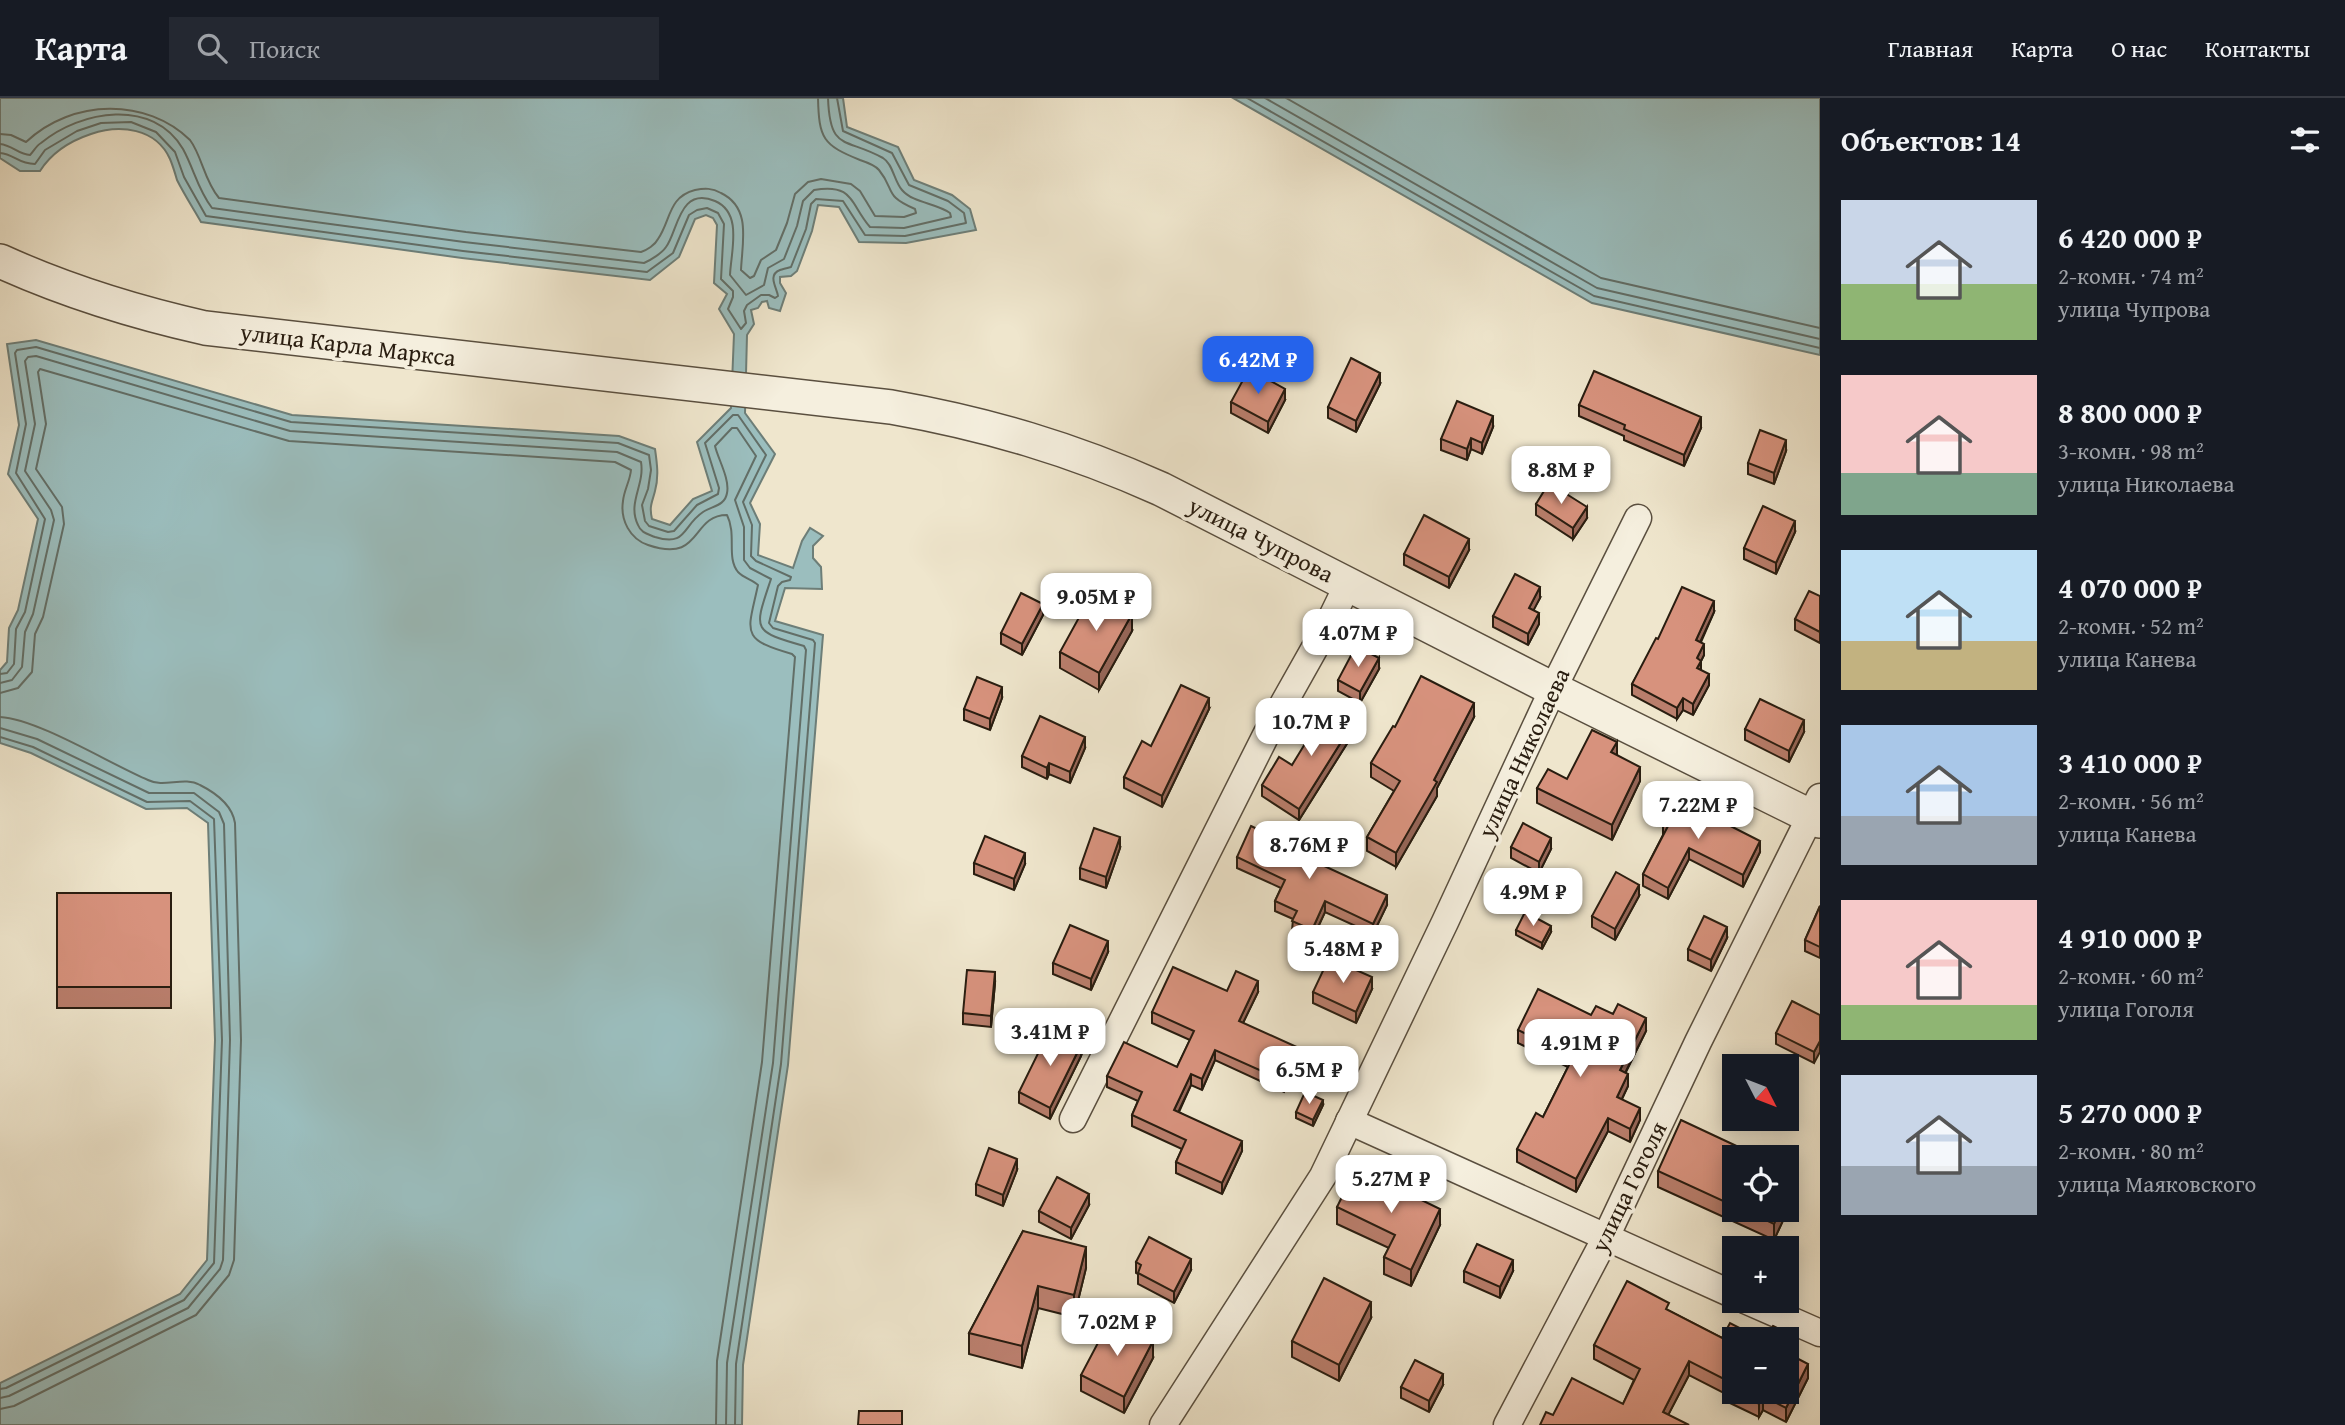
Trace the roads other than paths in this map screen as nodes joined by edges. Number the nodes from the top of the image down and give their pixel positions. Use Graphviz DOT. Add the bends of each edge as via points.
graph roads {
  1 [pos="0,261"];
  2 [pos="786,396"];
  3 [pos="1637,518"];
  4 [pos="1348,584"];
  5 [pos="1553,689"];
  6 [pos="1817,811"];
  7 [pos="1073,1119"];
  8 [pos="1349,1121"];
  9 [pos="1605,1239"];
  10 [pos="1722,1290"];
  11 [pos="1775,1313"];
  12 [pos="1820,1333"];
  13 [pos="1163,1425"];
  14 [pos="1507,1425"];
  1 -- 2 [label="street, улица Карла Маркса" via="89,298 205,328"];
  2 -- 4 [label="street, улица Чупрова" via="947,417 1060,448 1161,489"];
  3 -- 5 [label="street, улица Николаева"];
  4 -- 5 [label="street, улица Чупрова"];
  4 -- 7 [label="street" via="1261,745"];
  5 -- 6 [label="street, улица Чупрова"];
  5 -- 8 [label="street, улица Николаева"];
  6 -- 9 [label="street, улица Гоголя"];
  8 -- 9 [label="street"];
  8 -- 13 [label="street, улица Николаева" via="1323,1177"];
  9 -- 10 [label="street"];
  9 -- 14 [label="street, улица Гоголя"];
  11 -- 12 [label="street"];
}
